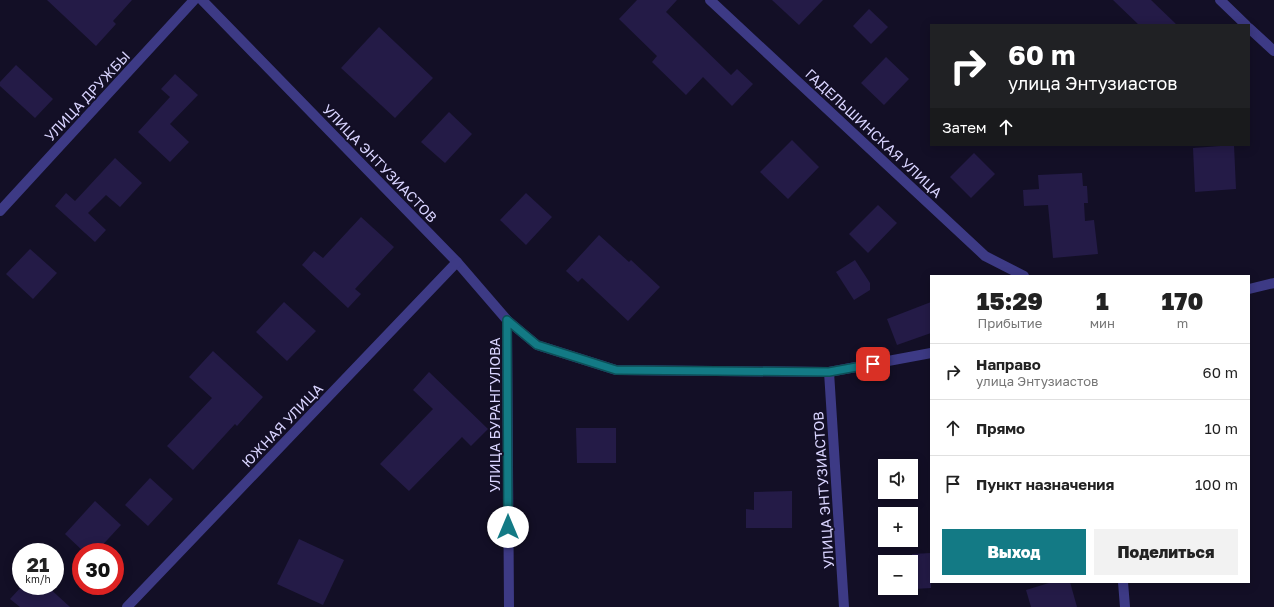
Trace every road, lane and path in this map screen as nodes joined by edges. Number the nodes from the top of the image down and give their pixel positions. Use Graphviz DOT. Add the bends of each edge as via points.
graph roads {
  1 [pos="194,0"];
  2 [pos="202,0"];
  3 [pos="710,0"];
  4 [pos="1220,0"];
  5 [pos="1245,24"];
  6 [pos="1250,29"];
  7 [pos="1274,52"];
  8 [pos="0,211"];
  9 [pos="457,262"];
  10 [pos="1022,275"];
  11 [pos="1274,283"];
  12 [pos="1250,289"];
  13 [pos="507,320"];
  14 [pos="930,353"];
  15 [pos="829,372"];
  16 [pos="1123,583"];
  17 [pos="127,607"];
  18 [pos="509,607"];
  19 [pos="844,607"];
  20 [pos="1125,607"];
  1 -- 8 [label="street, УЛИЦА ДРУЖБЫ"];
  2 -- 9 [label="street, УЛИЦА ЭНТУЗИАСТОВ"];
  3 -- 10 [label="street, ГАДЕЛЬШИНСКАЯ УЛИЦА" via="985,256"];
  4 -- 5 [label="street"];
  6 -- 7 [label="street"];
  9 -- 13 [label="street, УЛИЦА ЭНТУЗИАСТОВ"];
  9 -- 17 [label="street, ЮЖНАЯ УЛИЦА"];
  11 -- 12 [label="street"];
  13 -- 15 [label="street, УЛИЦА ЭНТУЗИАСТОВ" via="537,345 616,370"];
  13 -- 18 [label="street, УЛИЦА БУРАНГУЛОВА"];
  14 -- 15 [label="street"];
  15 -- 19 [label="street, УЛИЦА ЭНТУЗИАСТОВ"];
  16 -- 20 [label="street"];
}
